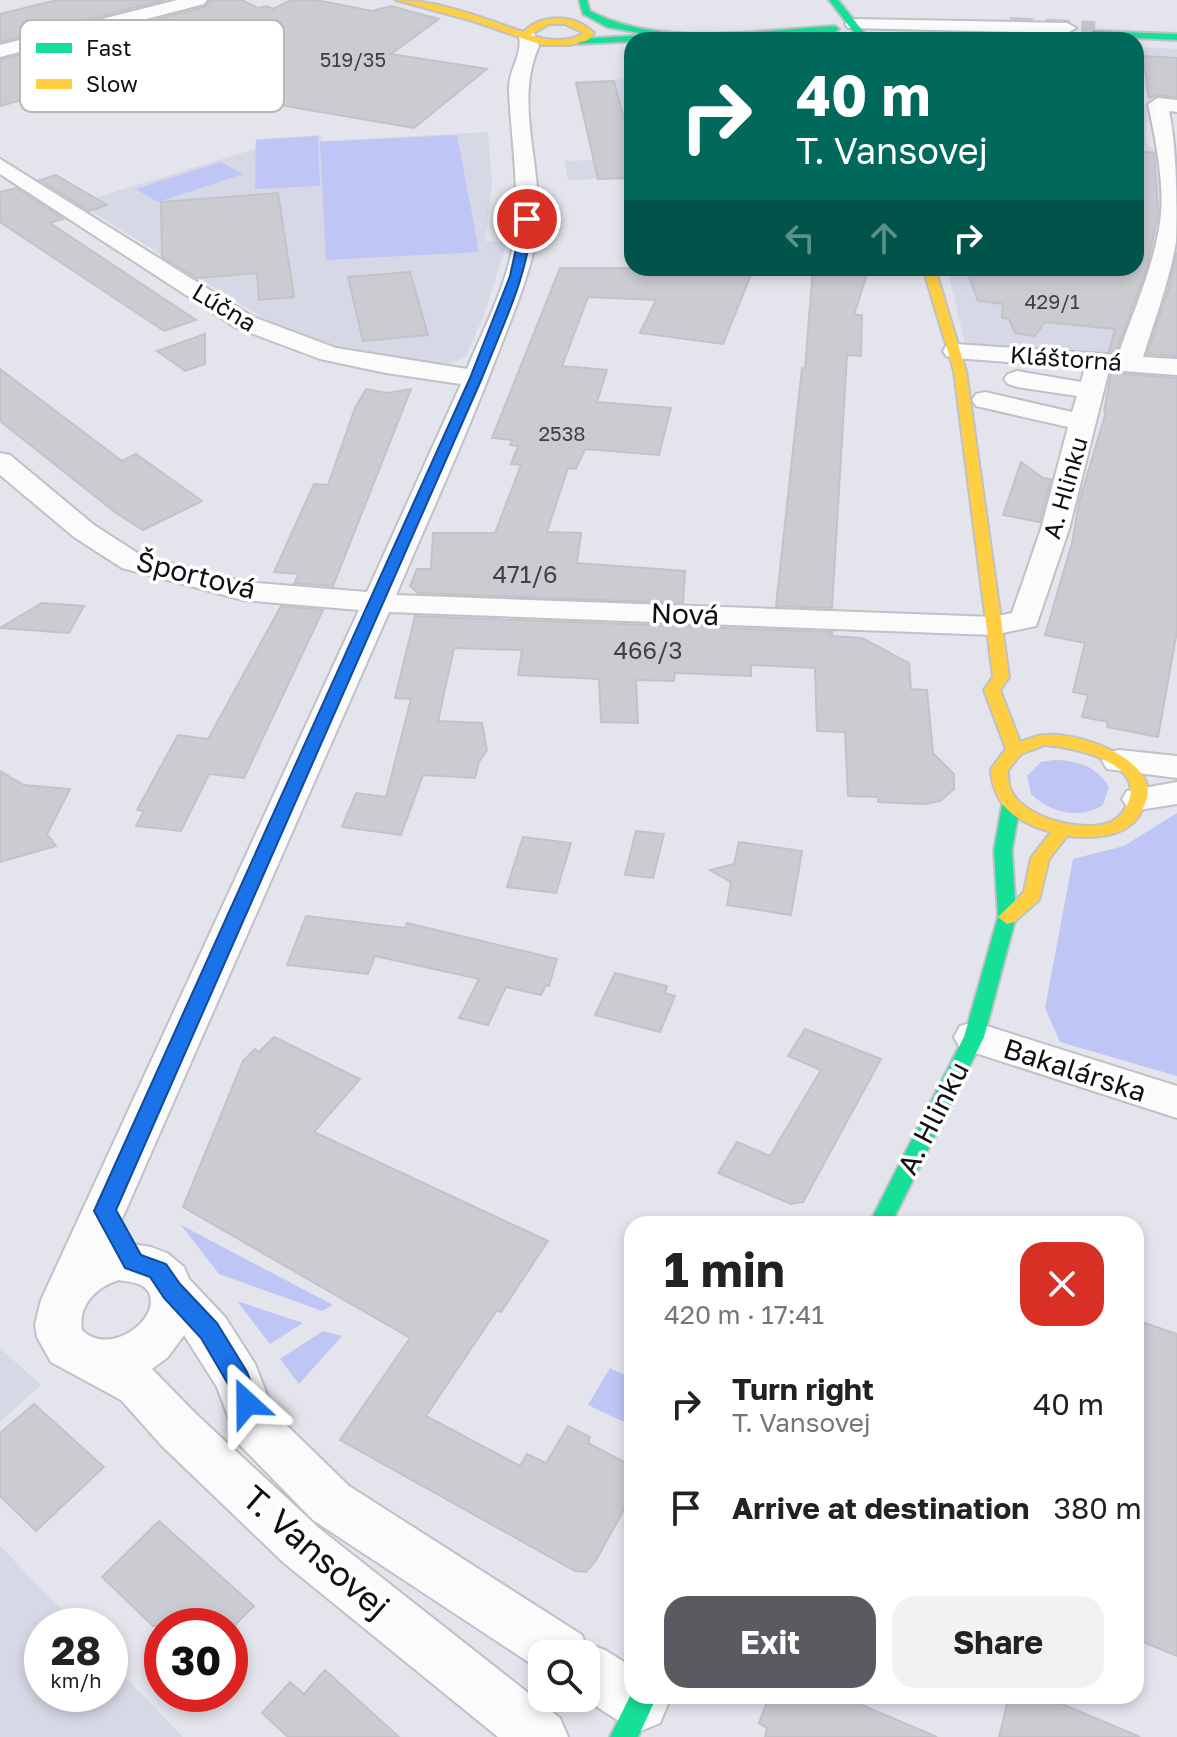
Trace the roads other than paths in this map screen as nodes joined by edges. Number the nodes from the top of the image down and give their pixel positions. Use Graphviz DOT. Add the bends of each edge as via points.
graph roads {
  1 [pos="198,0"];
  2 [pos="400,0"];
  3 [pos="833,0"];
  4 [pos="120,20"];
  5 [pos="577,21"];
  6 [pos="844,26"];
  7 [pos="1067,28"];
  8 [pos="535,29"];
  9 [pos="636,32"];
  10 [pos="641,32"];
  11 [pos="732,32"];
  12 [pos="853,32"];
  13 [pos="1144,35"];
  14 [pos="1177,37"];
  15 [pos="20,46"];
  16 [pos="0,51"];
  17 [pos="521,71"];
  18 [pos="1157,104"];
  19 [pos="0,165"];
  20 [pos="1174,213"];
  21 [pos="932,276"];
  22 [pos="955,351"];
  23 [pos="1099,361"];
  24 [pos="1128,363"];
  25 [pos="1177,367"];
  26 [pos="476,378"];
  27 [pos="1017,379"];
  28 [pos="1092,391"];
  29 [pos="985,400"];
  30 [pos="1085,423"];
  31 [pos="0,461"];
  32 [pos="378,602"];
  33 [pos="993,626"];
  34 [pos="1001,677"];
  35 [pos="1016,688"];
  36 [pos="1037,720"];
  37 [pos="1058,740"];
  38 [pos="1015,750"];
  39 [pos="1119,761"];
  40 [pos="1177,767"];
  41 [pos="1177,793"];
  42 [pos="1139,799"];
  43 [pos="1011,805"];
  44 [pos="1062,830"];
  45 [pos="1007,917"];
  46 [pos="974,1037"];
  47 [pos="1177,1102"];
  48 [pos="105,1211"];
  49 [pos="884,1216"];
  50 [pos="153,1276"];
  51 [pos="68,1291"];
  52 [pos="97,1361"];
  53 [pos="541,1640"];
  54 [pos="600,1681"];
  55 [pos="624,1702"];
  56 [pos="541,1737"];
  1 -- 4 [label="street"];
  2 -- 8 [label="street"];
  3 -- 6 [label="street"];
  5 -- 8 [label="street"];
  5 -- 8 [label="street" via="542,42"];
  5 -- 9 [label="street"];
  5 -- 10 [label="street" via="586,12 601,22"];
  5 -- 17 [label="street"];
  6 -- 7 [label="street"];
  6 -- 11 [label="street"];
  6 -- 12 [label="street"];
  8 -- 17 [label="street, T. Vansovej"];
  13 -- 14 [label="street"];
  15 -- 16 [label="street"];
  17 -- 26 [label="street, T. Vansovej" via="525,240"];
  18 -- 20 [label="street"];
  19 -- 26 [label="street, Lúčna" via="244,322 288,343 348,360"];
  20 -- 24 [label="street"];
  21 -- 22 [label="street"];
  22 -- 23 [label="street, Kláštorná"];
  22 -- 33 [label="street"];
  23 -- 24 [label="street, Kláštorná"];
  23 -- 28 [label="street"];
  24 -- 25 [label="street, Kláštorná"];
  26 -- 32 [label="street, T. Vansovej"];
  27 -- 28 [label="street"];
  28 -- 30 [label="street"];
  29 -- 30 [label="street, A. Hlinku"];
  30 -- 33 [label="street, A. Hlinku" via="1025,619"];
  31 -- 32 [label="street, Športová" via="84,531 132,562 243,591"];
  32 -- 33 [label="street, Nová"];
  32 -- 48 [label="street, T. Vansovej"];
  33 -- 34 [label="street"];
  34 -- 35 [label="street"];
  34 -- 38 [label="street" via="992,690"];
  36 -- 37 [label="street"];
  37 -- 38 [label="street"];
  37 -- 39 [label="street" via="1088,745"];
  38 -- 43 [label="street, A. Hlinku" via="998,775"];
  39 -- 40 [label="street"];
  39 -- 42 [label="street" via="1135,779"];
  41 -- 42 [label="street"];
  42 -- 44 [label="street" via="1129,817 1114,826"];
  43 -- 44 [label="street" via="1032,820"];
  43 -- 45 [label="street, A. Hlinku" via="1003,850"];
  44 -- 45 [label="street, A. Hlinku" via="1040,858 1033,895"];
  45 -- 46 [label="street, A. Hlinku"];
  46 -- 47 [label="street, Bakalárska"];
  46 -- 49 [label="street, A. Hlinku"];
  48 -- 50 [label="street, T. Vansovej"];
  48 -- 51 [label="street, T. Vansovej"];
  50 -- 51 [label="street" via="119,1261 90,1271"];
  50 -- 52 [label="street" via="171,1316 155,1341 127,1358"];
  50 -- 53 [label="street, T. Vansovej" via="209,1331 238,1379 255,1427 331,1503"];
  51 -- 52 [label="street, T. Vansovej" via="58,1330 71,1351"];
  52 -- 56 [label="street, T. Vansovej" via="138,1385 302,1546"];
  54 -- 55 [label="street"];
}
